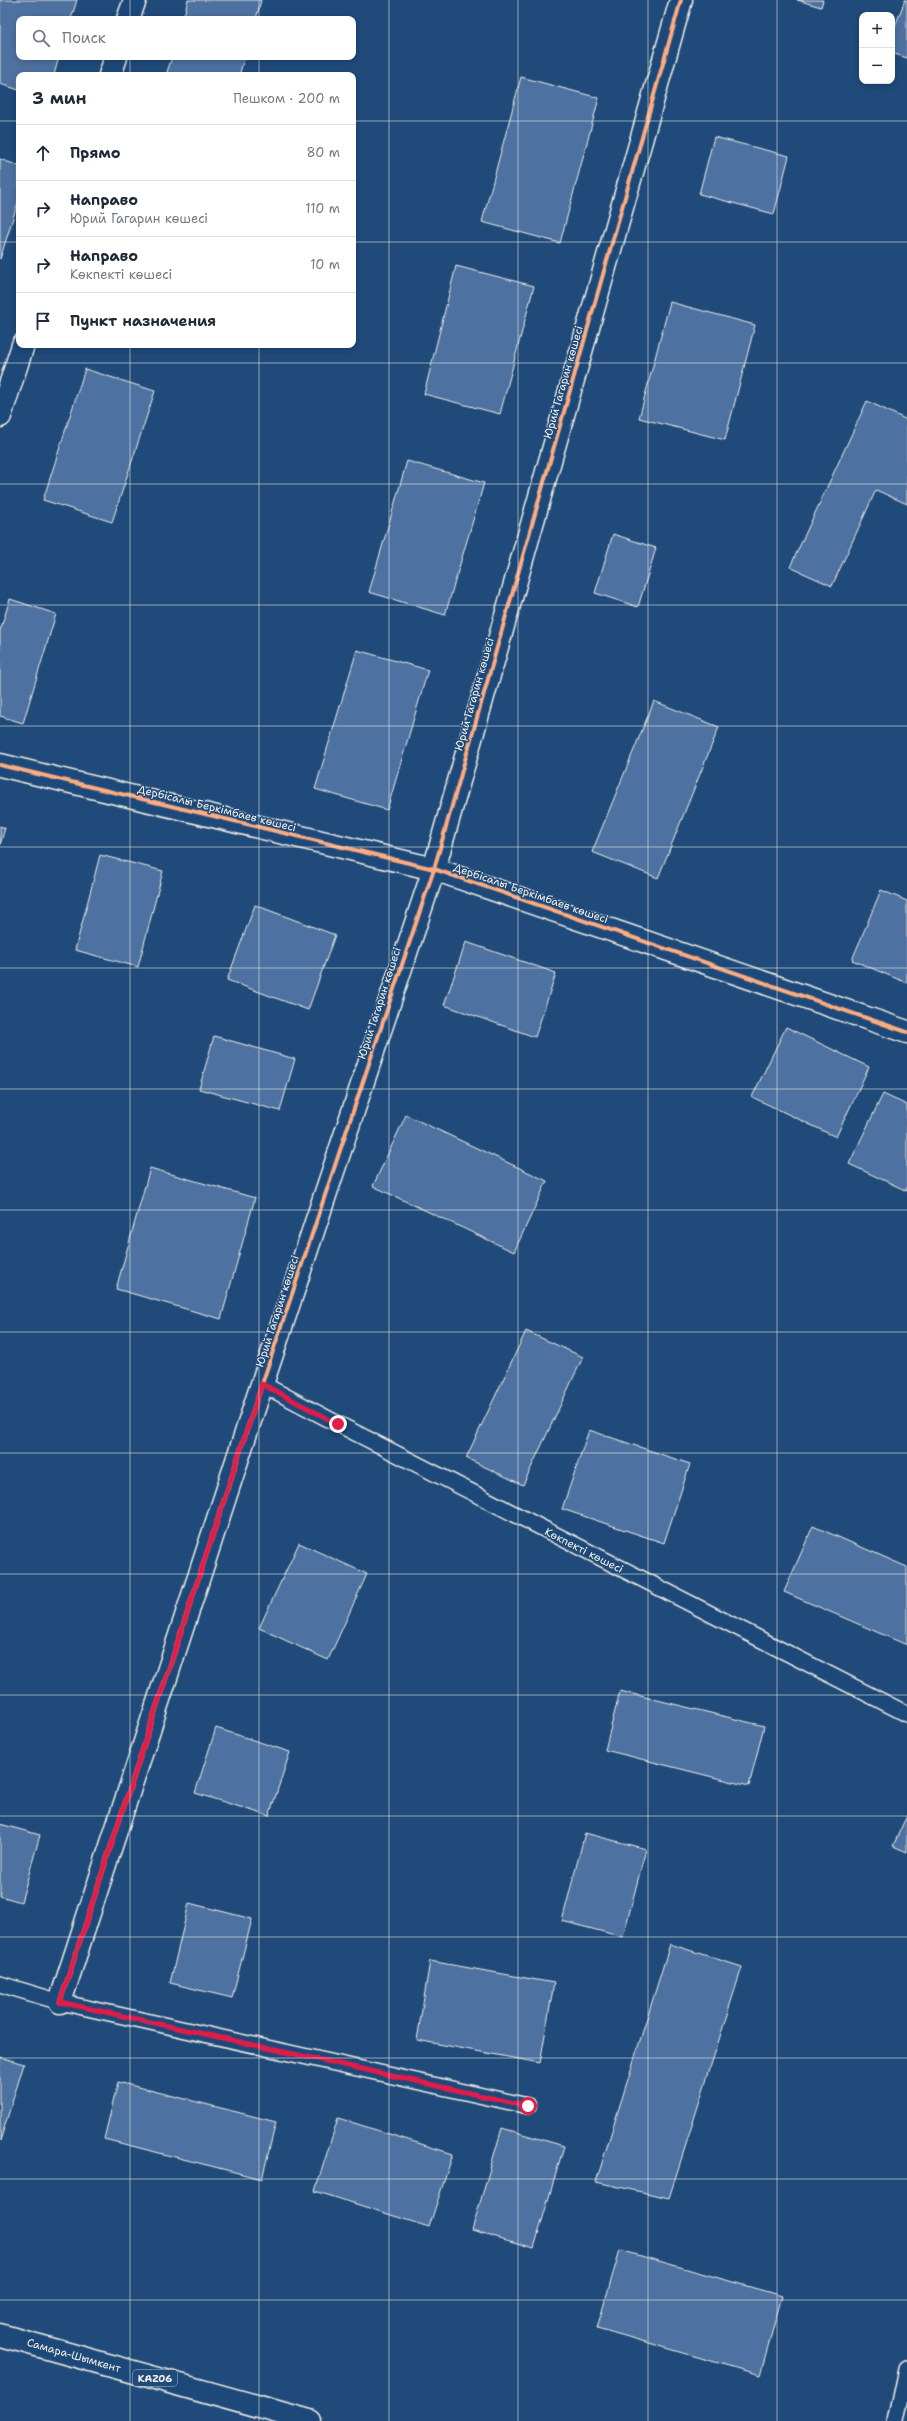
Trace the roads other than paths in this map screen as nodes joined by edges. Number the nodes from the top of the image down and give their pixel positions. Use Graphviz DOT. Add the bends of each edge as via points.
graph roads {
  1 [pos="135,0"];
  2 [pos="681,0"];
  3 [pos="129,16"];
  4 [pos="115,60"];
  5 [pos="111,72"];
  6 [pos="22,348"];
  7 [pos="0,416"];
  8 [pos="0,765"];
  9 [pos="434,869"];
  10 [pos="907,1032"];
  11 [pos="262,1384"];
  12 [pos="907,1714"];
  13 [pos="0,1984"];
  14 [pos="60,2002"];
  15 [pos="528,2106"];
  16 [pos="0,2335"];
  17 [pos="907,2369"];
  18 [pos="310,2421"];
  19 [pos="896,2421"];
  1 -- 3 [label="main road"];
  2 -- 9 [label="main road, Юрий Гагарин көшесі"];
  4 -- 5 [label="main road"];
  6 -- 7 [label="main road"];
  8 -- 9 [label="main road, Дербісалы Беркімбаев көшесі"];
  9 -- 10 [label="main road, Дербісалы Беркімбаев көшесі"];
  9 -- 11 [label="main road, Юрий Гагарин көшесі"];
  11 -- 12 [label="lane, Көкпекті көшесі"];
  11 -- 14 [label="main road, Юрий Гагарин көшесі"];
  13 -- 14 [label="lane"];
  14 -- 15 [label="lane"];
  16 -- 18 [label="main road, Самара-Шымкент / KАZ06"];
  17 -- 19 [label="lane"];
}
